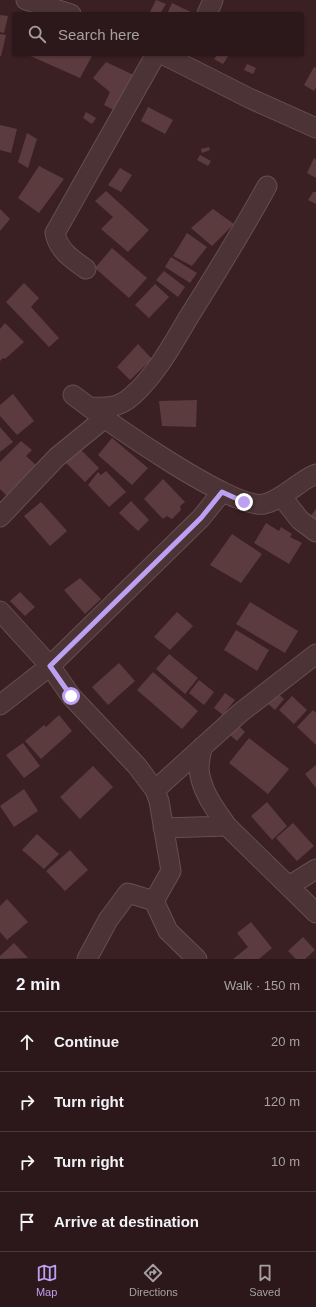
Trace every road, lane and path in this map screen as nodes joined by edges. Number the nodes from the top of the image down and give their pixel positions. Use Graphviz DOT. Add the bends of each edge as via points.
graph roads {
  1 [pos="26,0"];
  2 [pos="213,0"];
  3 [pos="65,12"];
  4 [pos="208,12"];
  5 [pos="155,56"];
  6 [pos="172,56"];
  7 [pos="186,59"];
  8 [pos="315,127"];
  9 [pos="266,186"];
  10 [pos="86,269"];
  11 [pos="73,395"];
  12 [pos="89,407"];
  13 [pos="105,418"];
  14 [pos="316,474"];
  15 [pos="222,492"];
  16 [pos="281,496"];
  17 [pos="0,516"];
  18 [pos="316,532"];
  19 [pos="0,611"];
  20 [pos="316,654"];
  21 [pos="50,666"];
  22 [pos="0,705"];
  23 [pos="202,747"];
  24 [pos="155,790"];
  25 [pos="227,826"];
  26 [pos="162,828"];
  27 [pos="316,869"];
  28 [pos="289,886"];
  29 [pos="154,901"];
  30 [pos="316,913"];
  31 [pos="87,959"];
  32 [pos="197,959"];
  1 -- 3 [label="street"];
  2 -- 4 [label="street"];
  5 -- 10 [label="street" via="55,233 63,250"];
  6 -- 7 [label="street"];
  7 -- 8 [label="street" via="249,98"];
  9 -- 12 [label="street" via="239,236 174,341 145,382 131,397 112,408"];
  11 -- 12 [label="street"];
  12 -- 13 [label="street"];
  13 -- 15 [label="street"];
  13 -- 17 [label="street" via="57,457"];
  14 -- 16 [label="street" via="305,478"];
  15 -- 16 [label="street" via="253,504 263,504"];
  15 -- 21 [label="street" via="190,528"];
  16 -- 18 [label="street" via="300,520"];
  19 -- 21 [label="street"];
  20 -- 23 [label="street" via="240,713"];
  21 -- 22 [label="street"];
  21 -- 24 [label="street" via="71,696"];
  23 -- 24 [label="street"];
  23 -- 25 [label="street" via="199,769 203,787"];
  24 -- 26 [label="street"];
  25 -- 26 [label="street"];
  25 -- 28 [label="street"];
  26 -- 29 [label="street" via="171,871"];
  27 -- 28 [label="street"];
  28 -- 30 [label="street"];
  29 -- 31 [label="street" via="128,893 108,920"];
  29 -- 32 [label="street" via="168,931"];
}
